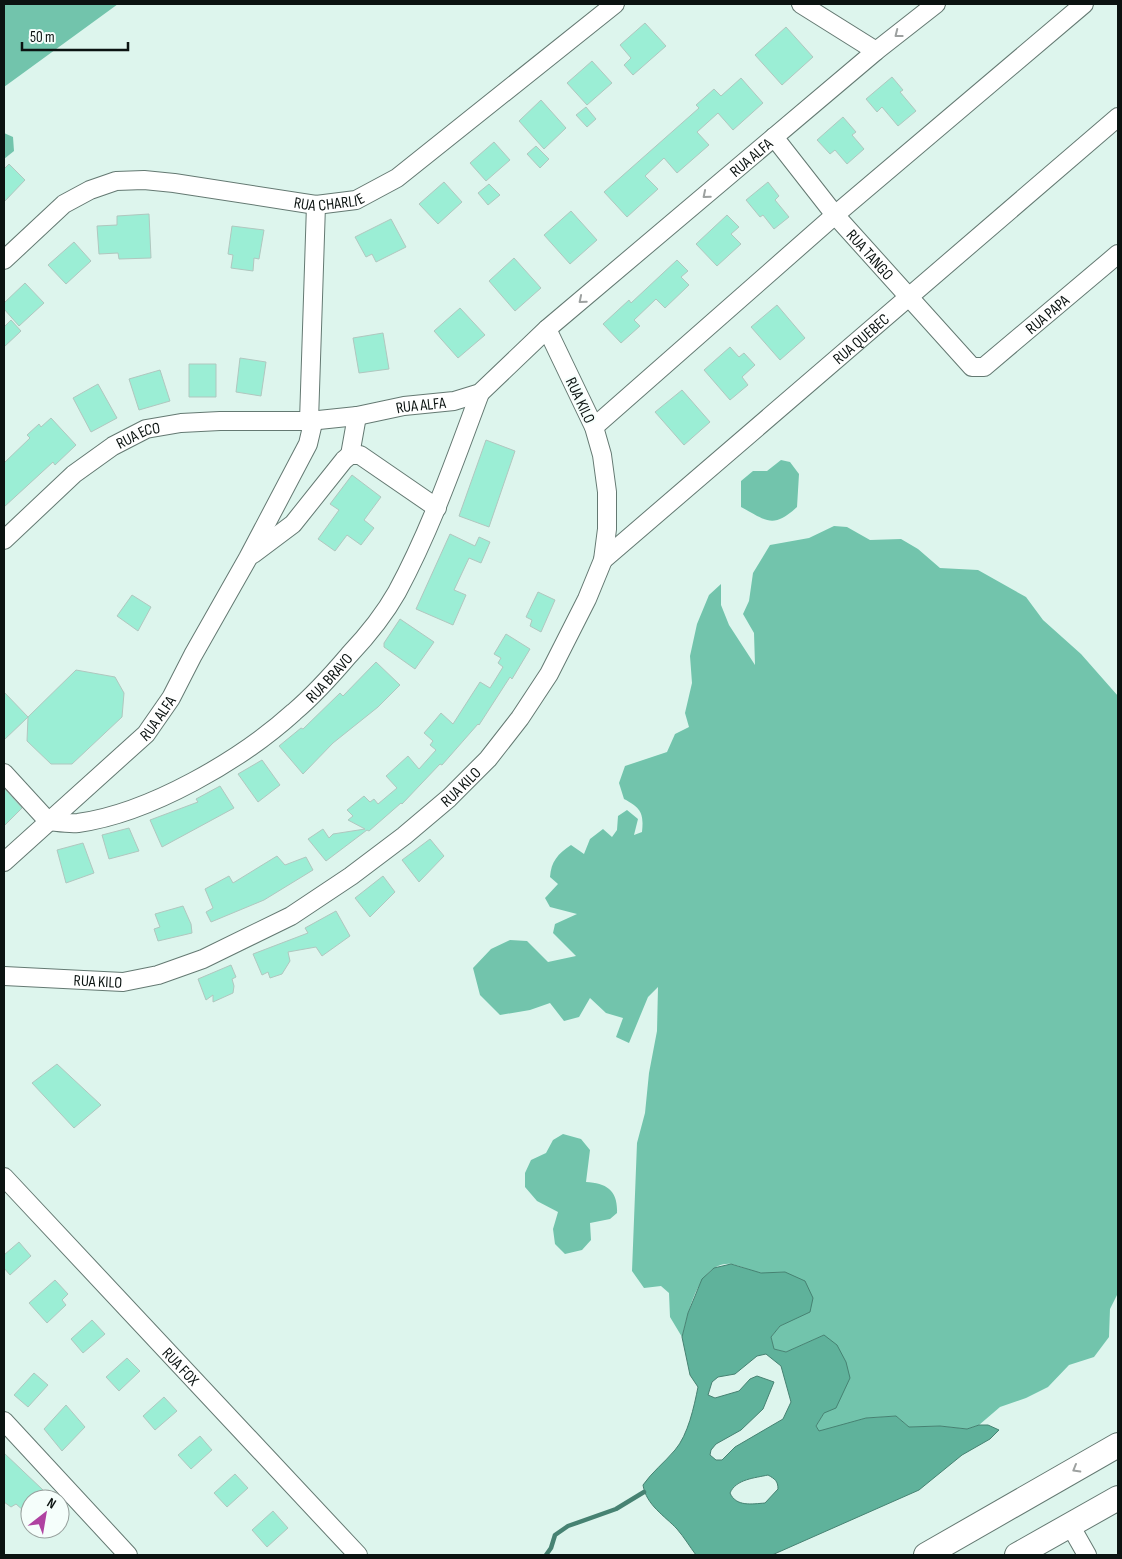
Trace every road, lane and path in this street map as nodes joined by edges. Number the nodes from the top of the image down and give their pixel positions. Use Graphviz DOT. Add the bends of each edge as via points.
graph roads {
  1 [pos="615,4"];
  2 [pos="801,4"];
  3 [pos="936,4"];
  4 [pos="1084,4"];
  5 [pos="876,51"];
  6 [pos="1118,117"];
  7 [pos="774,137"];
  8 [pos="316,205"];
  9 [pos="836,215"];
  10 [pos="1118,254"];
  11 [pos="4,260"];
  12 [pos="909,298"];
  13 [pos="547,329"];
  14 [pos="972,367"];
  15 [pos="480,394"];
  16 [pos="357,416"];
  17 [pos="309,422"];
  18 [pos="594,427"];
  19 [pos="350,455"];
  20 [pos="437,508"];
  21 [pos="4,540"];
  22 [pos="248,558"];
  23 [pos="602,560"];
  24 [pos="4,773"];
  25 [pos="48,821"];
  26 [pos="4,862"];
  27 [pos="4,976"];
  28 [pos="4,1177"];
  29 [pos="4,1421"];
  30 [pos="1118,1445"];
  31 [pos="1118,1498"];
  32 [pos="1070,1525"];
  33 [pos="128,1555"];
  34 [pos="358,1555"];
  35 [pos="926,1555"];
  36 [pos="1017,1555"];
  37 [pos="1087,1555"];
  1 -- 8 [label="street, RUA CHARLIE" via="397,178 356,200"];
  2 -- 5 [label="street"];
  3 -- 5 [label="street, RUA ALFA, one-way"];
  4 -- 9 [label="street"];
  5 -- 7 [label="street, RUA ALFA"];
  6 -- 12 [label="street, RUA QUEBEC"];
  7 -- 9 [label="street, RUA TANGO"];
  7 -- 13 [label="street, RUA ALFA, one-way"];
  8 -- 11 [label="street, RUA CHARLIE" via="174,183 116,181 64,204"];
  8 -- 17 [label="street"];
  9 -- 12 [label="street, RUA TANGO"];
  9 -- 18 [label="street"];
  10 -- 14 [label="street, RUA PAPA" via="984,367"];
  12 -- 14 [label="street, RUA TANGO"];
  12 -- 23 [label="street, RUA QUEBEC"];
  13 -- 15 [label="street, RUA ALFA"];
  13 -- 18 [label="street, RUA KILO"];
  15 -- 16 [label="street, RUA ALFA"];
  15 -- 20 [label="street, RUA BRAVO"];
  16 -- 17 [label="street, RUA ALFA"];
  16 -- 19 [label="street"];
  17 -- 21 [label="street, RUA ECO" via="220,421 146,429 113,446 74,474"];
  17 -- 22 [label="street, RUA ALFA" via="312,427 308,444"];
  18 -- 23 [label="street, RUA KILO" via="607,492"];
  19 -- 20 [label="street" via="360,455"];
  19 -- 22 [label="street" via="293,524"];
  20 -- 25 [label="street, RUA BRAVO" via="396,593 368,635 287,718 210,772 162,798 77,823"];
  22 -- 25 [label="street, RUA ALFA" via="171,698 146,734"];
  23 -- 27 [label="street, RUA KILO" via="587,599 549,674 488,759 419,824 350,876 292,916 203,959 158,975 123,982"];
  24 -- 25 [label="street"];
  25 -- 26 [label="street, RUA ALFA"];
  28 -- 34 [label="street, RUA FOX"];
  29 -- 33 [label="street"];
  30 -- 35 [label="main road, one-way"];
  31 -- 32 [label="main road"];
  32 -- 36 [label="main road"];
  32 -- 37 [label="street"];
}
